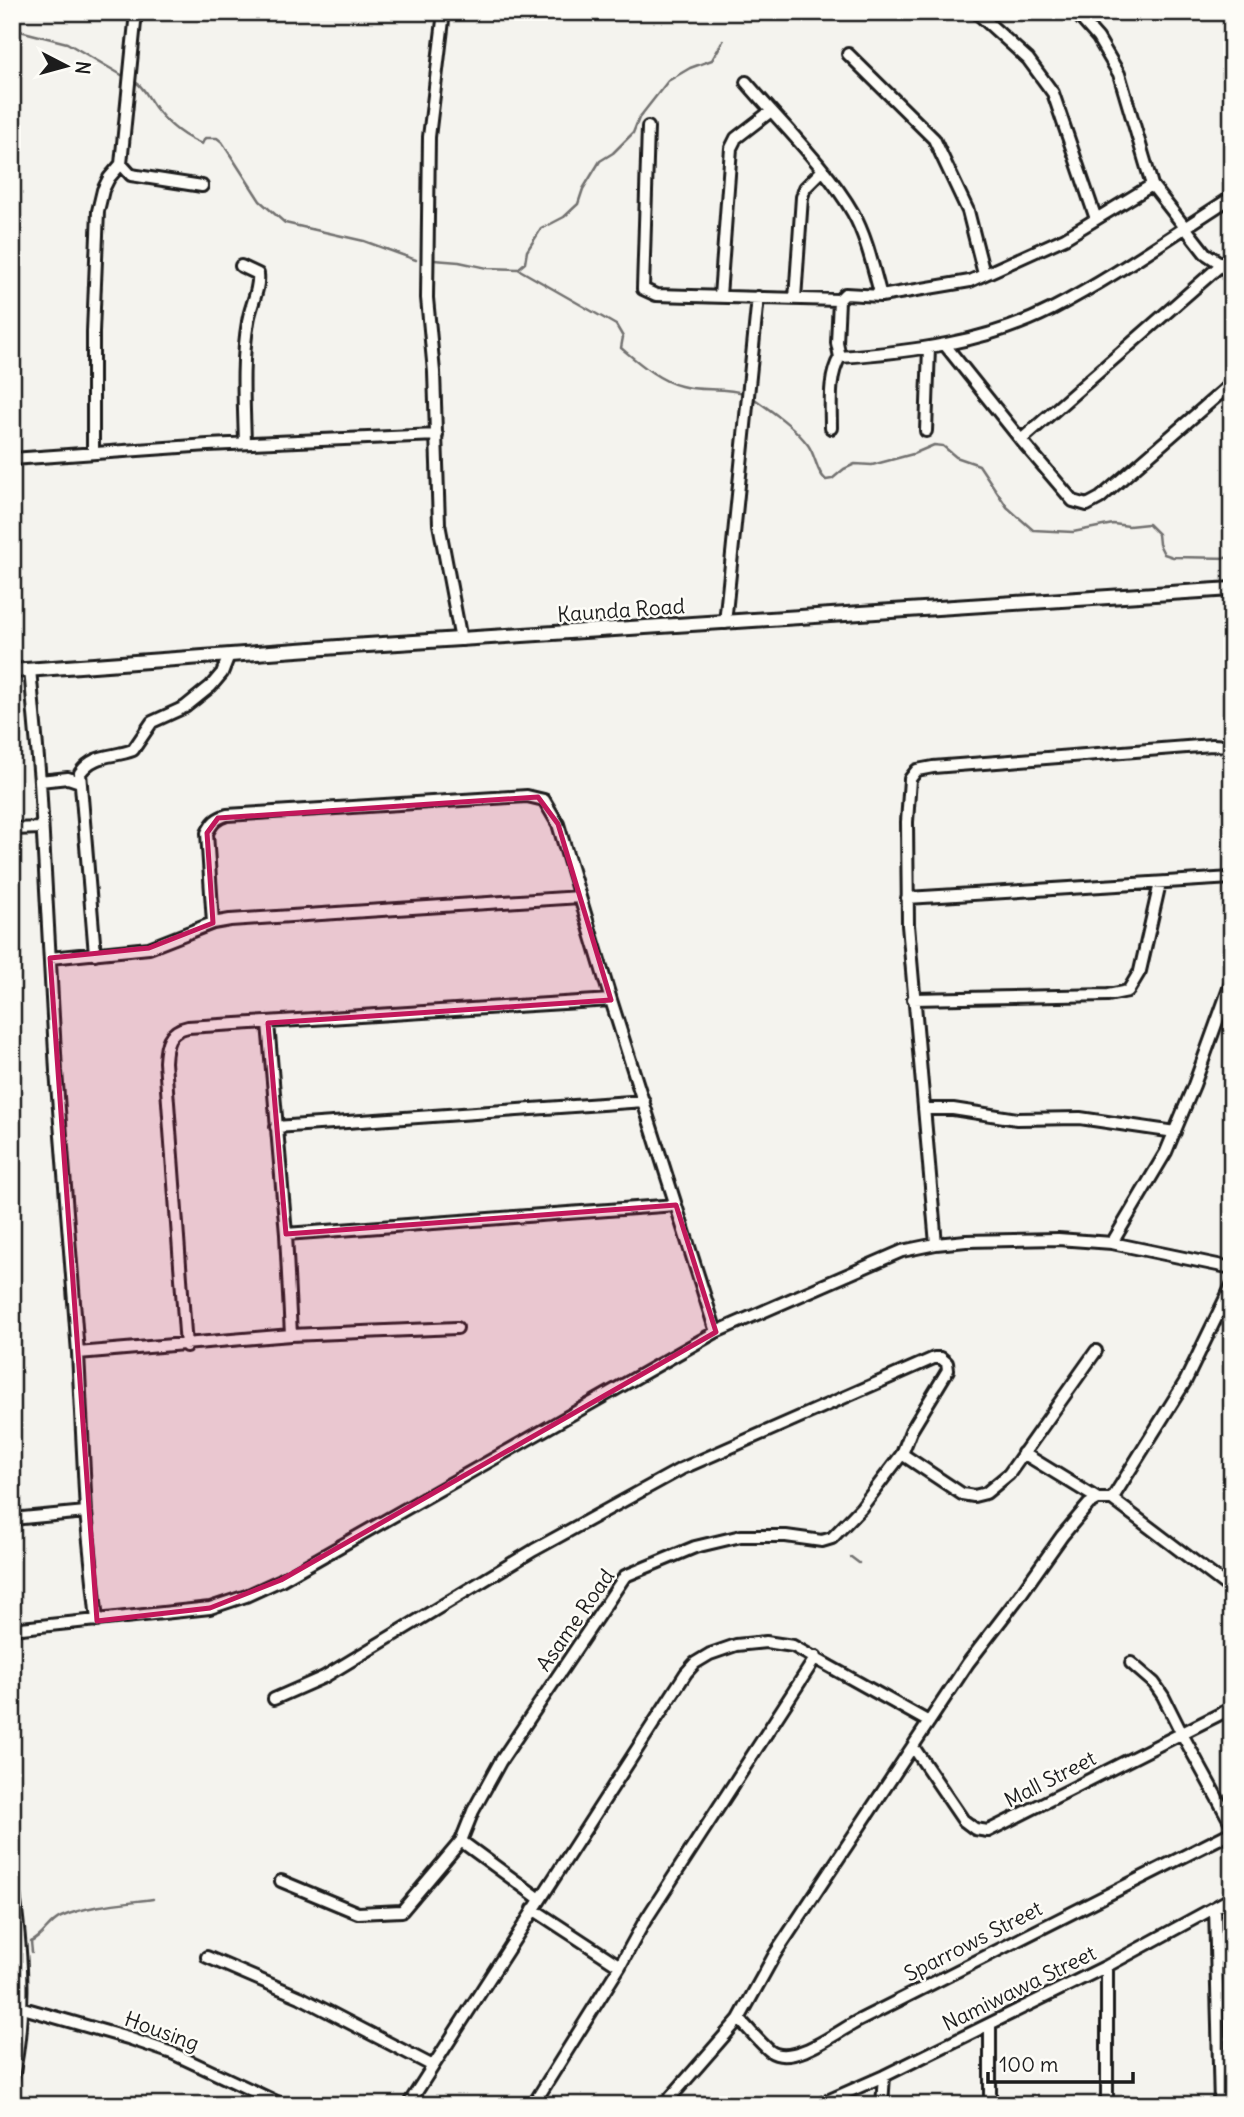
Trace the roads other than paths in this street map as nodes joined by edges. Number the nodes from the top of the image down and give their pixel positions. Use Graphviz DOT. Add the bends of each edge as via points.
graph roads {
  1 [pos="136,12"];
  2 [pos="444,12"];
  3 [pos="976,12"];
  4 [pos="1075,12"];
  5 [pos="848,54"];
  6 [pos="746,82"];
  7 [pos="771,111"];
  8 [pos="648,127"];
  9 [pos="121,164"];
  10 [pos="822,171"];
  11 [pos="1152,185"];
  12 [pos="202,186"];
  13 [pos="1232,201"];
  14 [pos="1096,219"];
  15 [pos="1184,227"];
  16 [pos="242,266"];
  17 [pos="1227,268"];
  18 [pos="984,274"];
  19 [pos="720,296"];
  20 [pos="881,296"];
  21 [pos="758,298"];
  22 [pos="795,299"];
  23 [pos="839,300"];
  24 [pos="945,345"];
  25 [pos="929,348"];
  26 [pos="840,357"];
  27 [pos="1232,383"];
  28 [pos="831,428"];
  29 [pos="926,431"];
  30 [pos="437,435"];
  31 [pos="1021,440"];
  32 [pos="245,443"];
  33 [pos="93,453"];
  34 [pos="12,459"];
  35 [pos="1232,589"];
  36 [pos="725,623"];
  37 [pos="461,640"];
  38 [pos="229,655"];
  39 [pos="30,669"];
  40 [pos="12,671"];
  41 [pos="1232,746"];
  42 [pos="40,781"];
  43 [pos="80,782"];
  44 [pos="42,828"];
  45 [pos="12,829"];
  46 [pos="1232,878"];
  47 [pos="1160,883"];
  48 [pos="580,897"];
  49 [pos="907,898"];
  50 [pos="213,923"];
  51 [pos="95,954"];
  52 [pos="50,958"];
  53 [pos="1232,980"];
  54 [pos="913,999"];
  55 [pos="611,1000"];
  56 [pos="268,1023"];
  57 [pos="645,1101"];
  58 [pos="924,1109"];
  59 [pos="276,1127"];
  60 [pos="1175,1132"];
  61 [pos="676,1205"];
  62 [pos="286,1234"];
  63 [pos="936,1244"];
  64 [pos="1112,1244"];
  65 [pos="1232,1268"];
  66 [pos="1232,1285"];
  67 [pos="457,1328"];
  68 [pos="716,1332"];
  69 [pos="291,1335"];
  70 [pos="186,1346"];
  71 [pos="1096,1351"];
  72 [pos="78,1353"];
  73 [pos="1023,1453"];
  74 [pos="902,1454"];
  75 [pos="1098,1499"];
  76 [pos="1112,1499"];
  77 [pos="86,1512"];
  78 [pos="12,1519"];
  79 [pos="1232,1590"];
  80 [pos="97,1620"];
  81 [pos="12,1629"];
  82 [pos="816,1657"];
  83 [pos="1130,1663"];
  84 [pos="274,1699"];
  85 [pos="1232,1708"];
  86 [pos="929,1723"];
  87 [pos="1182,1734"];
  88 [pos="914,1748"];
  89 [pos="1232,1825"];
  90 [pos="1232,1832"];
  91 [pos="461,1841"];
  92 [pos="12,1880"];
  93 [pos="281,1881"];
  94 [pos="1232,1898"];
  95 [pos="540,1899"];
  96 [pos="1215,1907"];
  97 [pos="533,1909"];
  98 [pos="208,1957"];
  99 [pos="620,1966"];
  100 [pos="1107,1966"];
  101 [pos="19,2000"];
  102 [pos="739,2018"];
  103 [pos="990,2025"];
  104 [pos="433,2066"];
  105 [pos="884,2076"];
  106 [pos="12,2081"];
  107 [pos="283,2105"];
  108 [pos="408,2105"];
  109 [pos="533,2105"];
  110 [pos="664,2105"];
  111 [pos="818,2105"];
  112 [pos="882,2105"];
  113 [pos="990,2105"];
  114 [pos="1107,2105"];
  115 [pos="1220,2105"];
  1 -- 9 [label="street"];
  2 -- 30 [label="street" via="429,137 427,298"];
  3 -- 14 [label="street" via="1028,59 1053,93"];
  4 -- 11 [label="street" via="1098,38 1119,74"];
  5 -- 18 [label="street" via="934,139 968,211"];
  6 -- 7 [label="street"];
  7 -- 10 [label="street"];
  7 -- 19 [label="street" via="736,138 731,148"];
  8 -- 19 [label="street" via="643,289 656,295"];
  9 -- 12 [label="street" via="131,175"];
  9 -- 33 [label="street" via="103,190 99,211"];
  10 -- 20 [label="street" via="854,214"];
  10 -- 22 [label="street" via="802,197"];
  11 -- 14 [label="street"];
  11 -- 15 [label="street"];
  13 -- 15 [label="street"];
  14 -- 18 [label="street"];
  15 -- 17 [label="street" via="1205,253"];
  15 -- 24 [label="street" via="1051,310"];
  16 -- 32 [label="street" via="258,274 259,281 247,330"];
  17 -- 31 [label="street"];
  18 -- 20 [label="street" via="970,281"];
  19 -- 21 [label="street"];
  20 -- 23 [label="street" via="845,295"];
  21 -- 22 [label="street"];
  21 -- 36 [label="street"];
  22 -- 23 [label="street"];
  23 -- 26 [label="street"];
  24 -- 25 [label="street"];
  24 -- 31 [label="street"];
  25 -- 26 [label="street"];
  25 -- 29 [label="street"];
  26 -- 28 [label="street" via="835,365"];
  27 -- 31 [label="street" via="1087,505 1073,501"];
  30 -- 32 [label="street"];
  30 -- 37 [label="street" via="439,524"];
  32 -- 33 [label="street"];
  33 -- 34 [label="street"];
  35 -- 36 [label="main road, Kaunda Road"];
  36 -- 37 [label="main road, Kaunda Road"];
  37 -- 38 [label="main road, Kaunda Road"];
  38 -- 39 [label="main road, Kaunda Road"];
  38 -- 43 [label="street" via="211,686 185,707 152,722 133,750 86,764"];
  39 -- 40 [label="main road, Kaunda Road"];
  39 -- 42 [label="street"];
  41 -- 49 [label="street" via="917,770 910,779 906,822"];
  42 -- 43 [label="street" via="68,778"];
  42 -- 44 [label="street"];
  43 -- 51 [label="street"];
  44 -- 45 [label="street"];
  44 -- 52 [label="street"];
  46 -- 47 [label="street"];
  47 -- 49 [label="street"];
  47 -- 54 [label="street" via="1140,971 1128,991"];
  48 -- 50 [label="street"];
  48 -- 50 [label="street" via="558,824 538,797 346,807 218,818 207,833"];
  48 -- 55 [label="street"];
  49 -- 54 [label="street"];
  50 -- 51 [label="street" via="149,948"];
  51 -- 52 [label="street"];
  52 -- 72 [label="street"];
  53 -- 60 [label="street"];
  54 -- 58 [label="street"];
  55 -- 56 [label="street"];
  55 -- 57 [label="street"];
  56 -- 59 [label="street"];
  56 -- 70 [label="street" via="178,1029 166,1047"];
  57 -- 59 [label="street"];
  57 -- 61 [label="street"];
  58 -- 60 [label="street" via="1017,1119 1080,1118"];
  58 -- 63 [label="street"];
  59 -- 62 [label="street"];
  60 -- 64 [label="street"];
  61 -- 62 [label="street"];
  61 -- 68 [label="street"];
  62 -- 69 [label="street"];
  63 -- 64 [label="street" via="1058,1239"];
  63 -- 68 [label="street" via="902,1251"];
  64 -- 65 [label="street"];
  66 -- 76 [label="street" via="1185,1382"];
  67 -- 69 [label="street"];
  68 -- 80 [label="street" via="281,1580 210,1608"];
  69 -- 70 [label="street"];
  70 -- 72 [label="street"];
  71 -- 73 [label="street"];
  72 -- 77 [label="street"];
  73 -- 74 [label="street" via="1002,1481 974,1496 962,1494"];
  73 -- 75 [label="street"];
  74 -- 84 [label="street" via="911,1431 946,1378 947,1363 941,1358 892,1374 681,1469 534,1550 324,1677"];
  74 -- 91 [label="street, Asame Road" via="832,1538 741,1536 695,1547 625,1576 500,1762"];
  75 -- 76 [label="street"];
  75 -- 86 [label="street" via="1062,1536"];
  76 -- 79 [label="street"];
  77 -- 78 [label="street"];
  77 -- 80 [label="street"];
  80 -- 81 [label="street"];
  82 -- 86 [label="street"];
  82 -- 95 [label="street" via="793,1646 753,1642 723,1649 695,1663"];
  82 -- 99 [label="street"];
  83 -- 87 [label="street" via="1154,1683"];
  85 -- 87 [label="street, Mall Street"];
  86 -- 88 [label="street"];
  87 -- 88 [label="street, Mall Street" via="982,1831 964,1820"];
  87 -- 89 [label="street"];
  88 -- 102 [label="street" via="775,1954"];
  90 -- 102 [label="street, Sparrows Street" via="801,2053 789,2056 771,2051"];
  91 -- 93 [label="street" via="402,1911 358,1913"];
  91 -- 95 [label="street"];
  92 -- 101 [label="street" via="20,1939"];
  94 -- 96 [label="street, Namiwawa Street"];
  95 -- 97 [label="street"];
  96 -- 100 [label="street, Namiwawa Street"];
  96 -- 115 [label="street"];
  97 -- 99 [label="street"];
  97 -- 104 [label="street"];
  98 -- 104 [label="street" via="300,1997"];
  99 -- 109 [label="street"];
  100 -- 103 [label="street, Namiwawa Street"];
  100 -- 114 [label="street"];
  101 -- 106 [label="street"];
  101 -- 107 [label="street, Housing" via="172,2053"];
  102 -- 110 [label="street"];
  103 -- 105 [label="street, Namiwawa Street"];
  103 -- 113 [label="street"];
  104 -- 108 [label="street"];
  105 -- 111 [label="street, Namiwawa Street"];
  105 -- 112 [label="street"];
}
